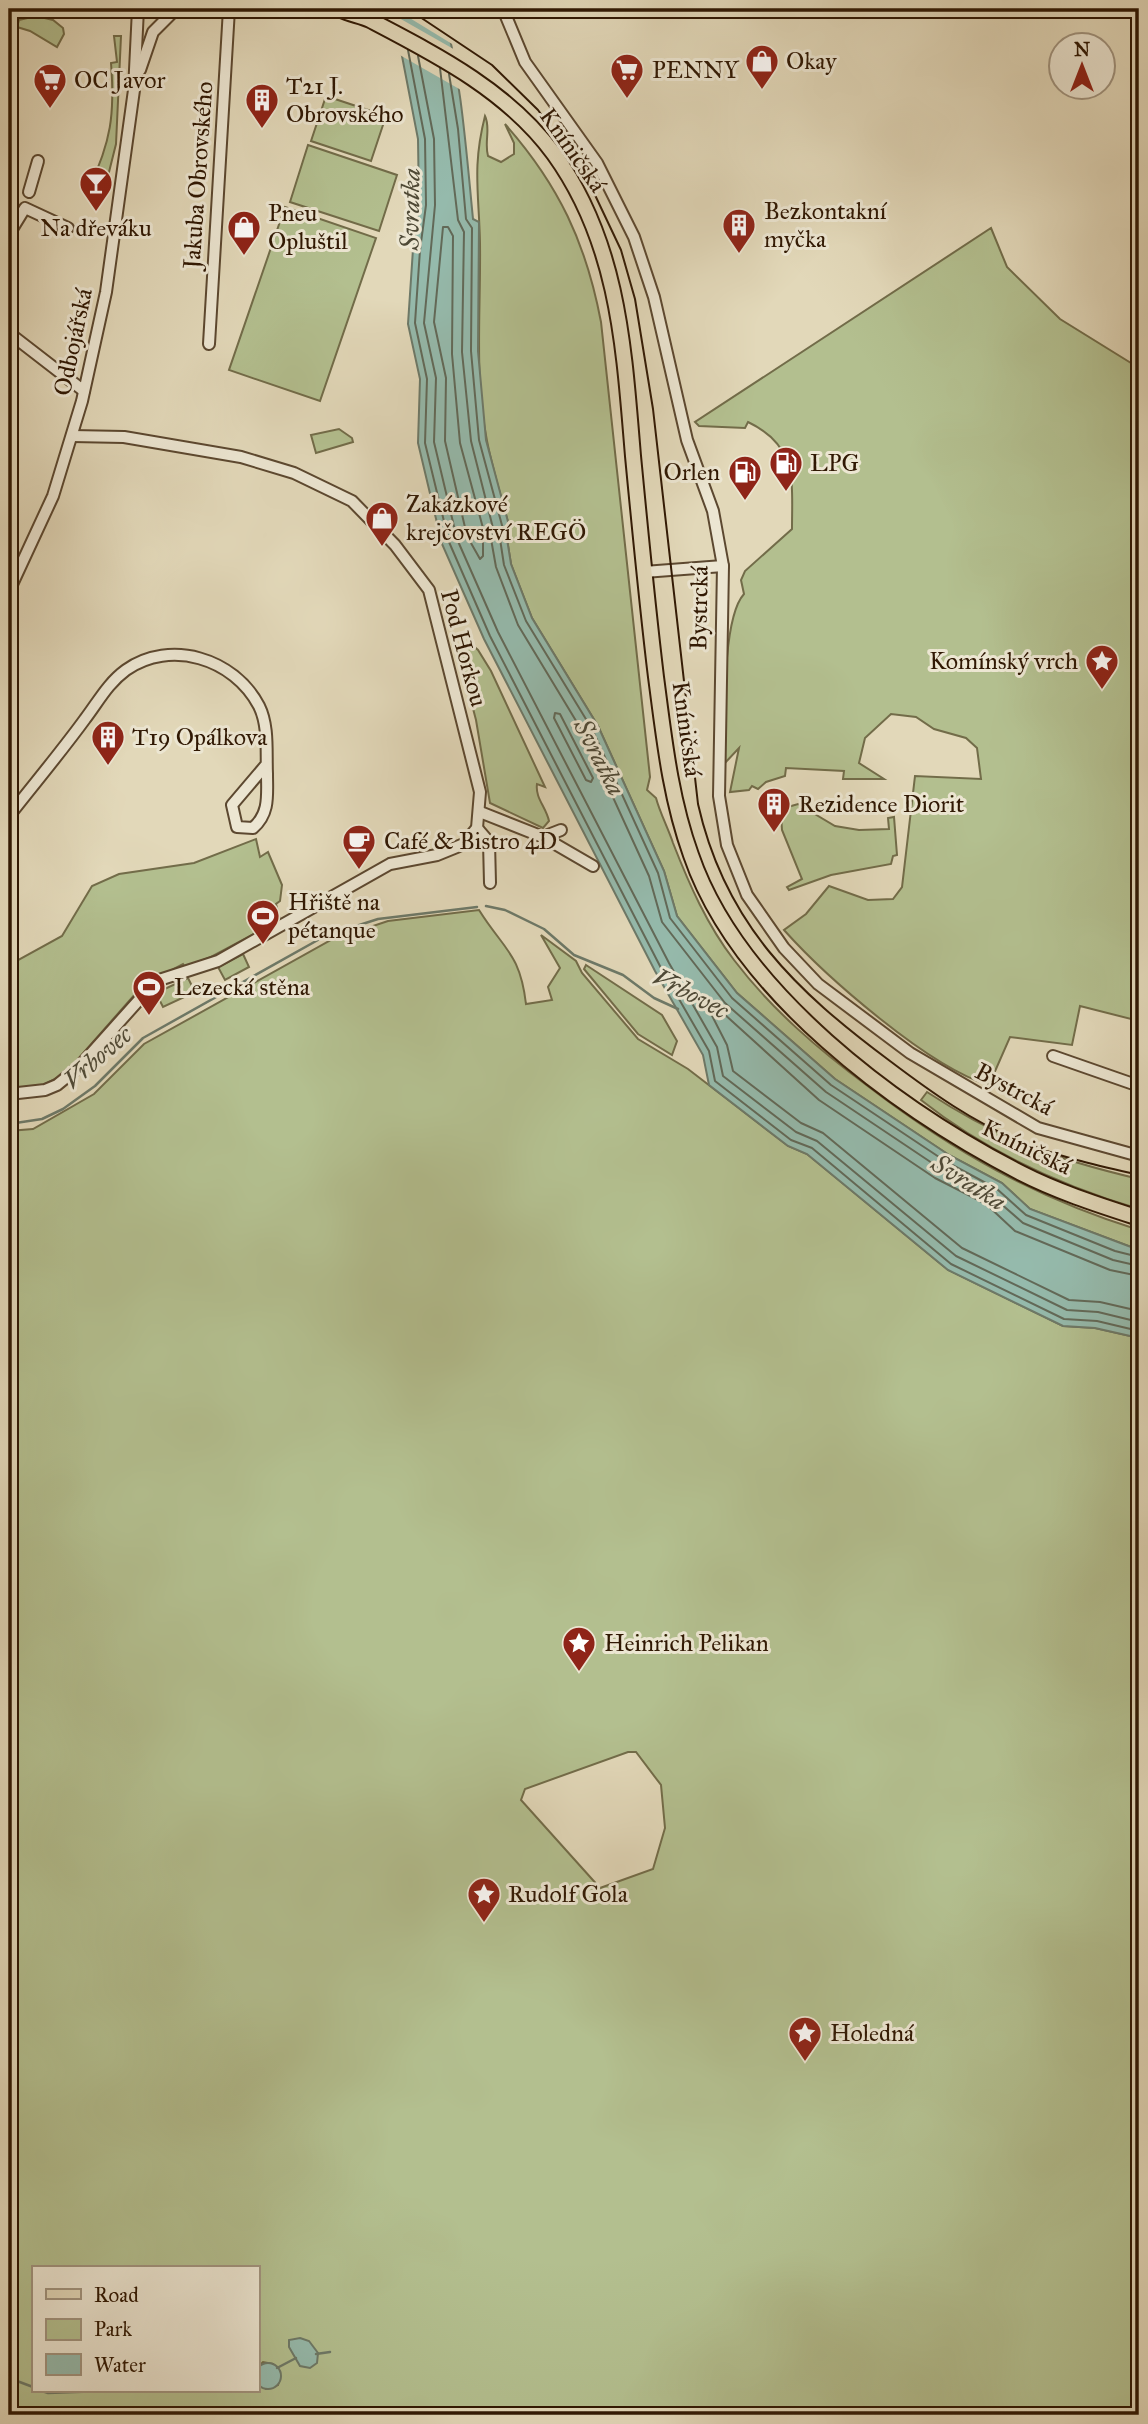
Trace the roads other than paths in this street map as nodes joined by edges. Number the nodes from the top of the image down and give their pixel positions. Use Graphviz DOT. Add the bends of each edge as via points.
graph roads {
  1 [pos="138,9"];
  2 [pos="176,9"];
  3 [pos="229,9"];
  4 [pos="330,9"];
  5 [pos="503,9"];
  6 [pos="352,12"];
  7 [pos="134,90"];
  8 [pos="38,161"];
  9 [pos="29,192"];
  10 [pos="68,228"];
  11 [pos="9,234"];
  12 [pos="9,333"];
  13 [pos="209,344"];
  14 [pos="84,391"];
  15 [pos="72,436"];
  16 [pos="723,566"];
  17 [pos="644,572"];
  18 [pos="9,591"];
  19 [pos="266,765"];
  20 [pos="480,812"];
  21 [pos="9,816"];
  22 [pos="477,828"];
  23 [pos="561,830"];
  24 [pos="543,837"];
  25 [pos="593,866"];
  26 [pos="490,883"];
  27 [pos="1053,1056"];
  28 [pos="1139,1086"];
  29 [pos="9,1094"];
  30 [pos="1139,1156"];
  31 [pos="1139,1218"];
  1 -- 7 [label="street, Odbojářská"];
  2 -- 7 [label="street, Odbojářská" via="153,32"];
  3 -- 13 [label="street, Jakuba Obrovského"];
  4 -- 6 [label="street"];
  5 -- 16 [label="street, Bystrcká" via="525,62 597,163 634,237 654,298 684,428 713,511"];
  6 -- 17 [label="main road, Kníničská" via="462,72 510,105 551,149 578,191 599,237 619,317"];
  7 -- 14 [label="street, Odbojářská" via="106,292"];
  8 -- 9 [label="street"];
  10 -- 11 [label="street" via="25,208"];
  12 -- 14 [label="street"];
  14 -- 15 [label="street, Odbojářská"];
  15 -- 18 [label="street, Odbojářská" via="53,496"];
  15 -- 20 [label="street, Pod Horkou" via="124,437 241,457 295,473 352,500 429,590 480,792"];
  16 -- 17 [label="street"];
  16 -- 30 [label="street, Bystrcká" via="719,796 727,845 759,915 818,984 910,1053 1038,1128"];
  17 -- 31 [label="main road, Kníničská" via="664,746 676,808 713,905 741,950 773,990 830,1044 956,1136 1023,1175"];
  19 -- 19 [label="street" via="232,805 237,827 253,828 262,820 267,807"];
  19 -- 21 [label="street" via="265,722 258,704 223,668 183,654 144,660 108,686"];
  20 -- 22 [label="street, Pod Horkou"];
  20 -- 24 [label="street"];
  22 -- 26 [label="street" via="489,842"];
  22 -- 29 [label="street" via="464,844 437,855 390,864 218,961 156,981 58,1085"];
  23 -- 24 [label="street"];
  24 -- 25 [label="street"];
  27 -- 28 [label="street"];
}
